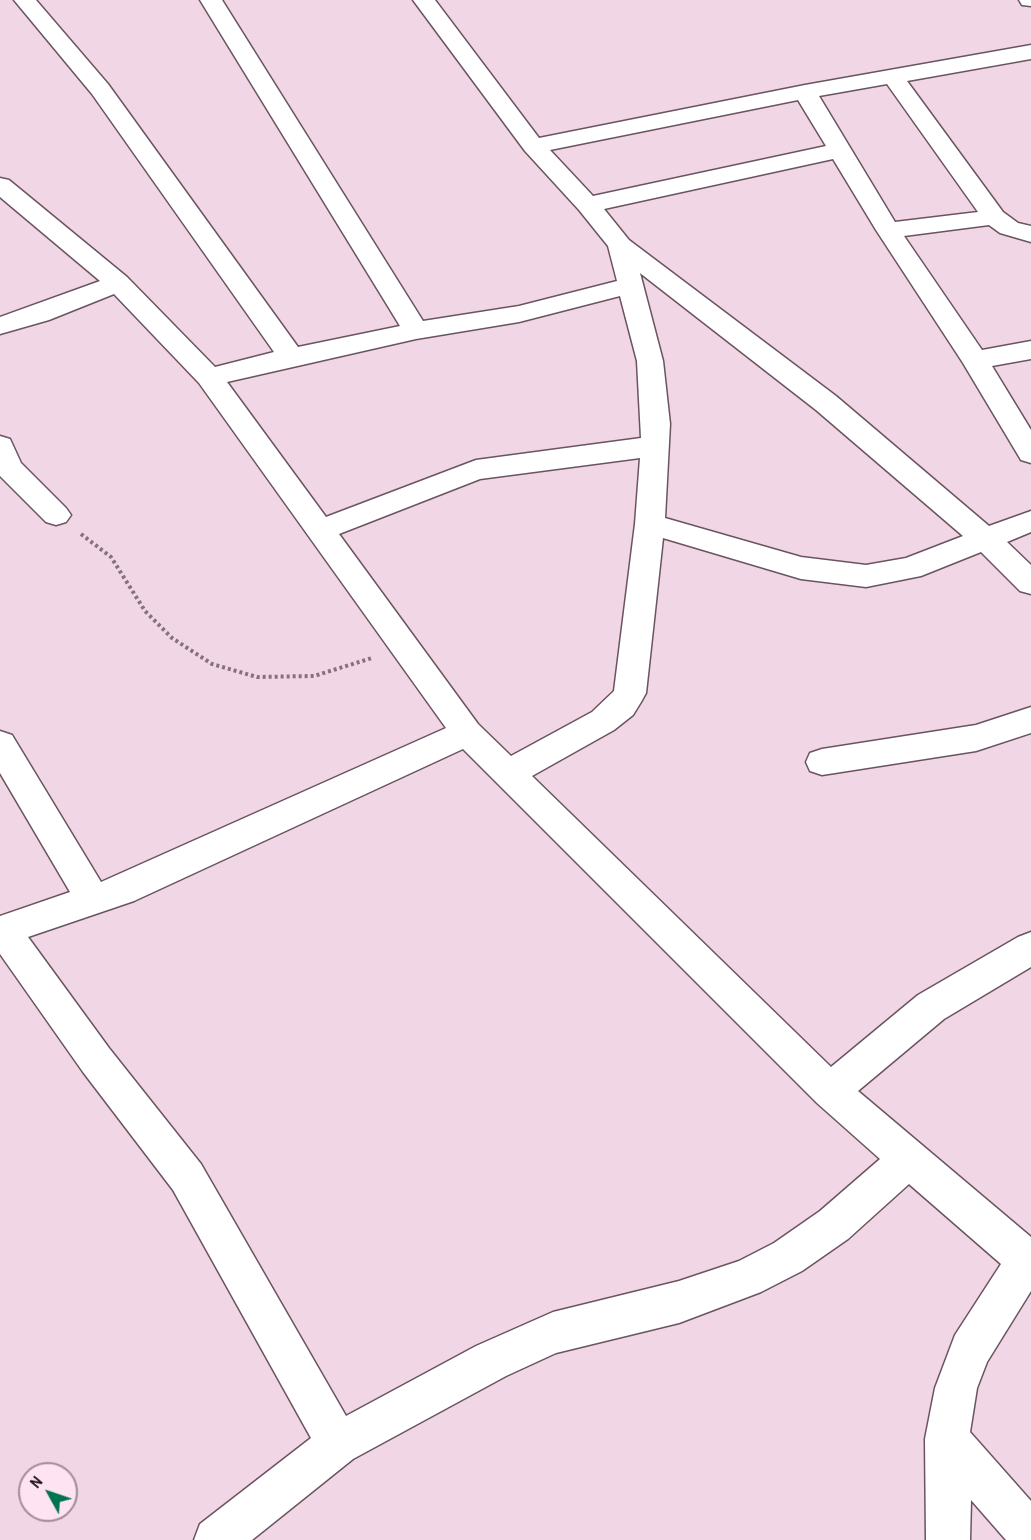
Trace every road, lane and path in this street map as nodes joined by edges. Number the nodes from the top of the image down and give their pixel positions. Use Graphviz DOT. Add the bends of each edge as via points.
graph roads {
  1 [pos="25,0"];
  2 [pos="210,0"];
  3 [pos="424,0"];
  4 [pos="1031,52"];
  5 [pos="892,76"];
  6 [pos="805,92"];
  7 [pos="533,146"];
  8 [pos="840,150"];
  9 [pos="0,185"];
  10 [pos="588,204"];
  11 [pos="994,217"];
  12 [pos="888,230"];
  13 [pos="1031,234"];
  14 [pos="620,245"];
  15 [pos="118,283"];
  16 [pos="629,286"];
  17 [pos="0,326"];
  18 [pos="416,331"];
  19 [pos="1031,350"];
  20 [pos="291,357"];
  21 [pos="975,360"];
  22 [pos="209,377"];
  23 [pos="654,446"];
  24 [pos="1031,453"];
  25 [pos="3,461"];
  26 [pos="56,515"];
  27 [pos="1031,521"];
  28 [pos="650,524"];
  29 [pos="321,530"];
  30 [pos="984,538"];
  31 [pos="1031,583"];
  32 [pos="406,647"];
  33 [pos="1031,720"];
  34 [pos="466,733"];
  35 [pos="0,744"];
  36 [pos="822,762"];
  37 [pos="507,774"];
  38 [pos="93,900"];
  39 [pos="2,931"];
  40 [pos="1031,948"];
  41 [pos="830,1091"];
  42 [pos="908,1159"];
  43 [pos="1030,1260"];
  44 [pos="947,1439"];
  45 [pos="338,1444"];
  46 [pos="1031,1535"];
  47 [pos="216,1540"];
  48 [pos="948,1540"];
  1 -- 20 [label="street" via="100,89"];
  2 -- 18 [label="street"];
  3 -- 7 [label="street"];
  4 -- 5 [label="street"];
  5 -- 6 [label="street"];
  5 -- 11 [label="street"];
  6 -- 7 [label="street"];
  6 -- 8 [label="street"];
  7 -- 10 [label="street"];
  8 -- 10 [label="street"];
  8 -- 12 [label="street"];
  9 -- 15 [label="street"];
  10 -- 14 [label="street"];
  11 -- 12 [label="street"];
  11 -- 13 [label="street" via="1009,228"];
  12 -- 21 [label="street"];
  14 -- 16 [label="street"];
  14 -- 30 [label="street" via="826,403"];
  15 -- 17 [label="street"];
  15 -- 22 [label="street"];
  16 -- 18 [label="street" via="519,314"];
  16 -- 23 [label="street" via="650,361 656,424"];
  18 -- 20 [label="street"];
  19 -- 21 [label="street"];
  20 -- 22 [label="street"];
  21 -- 24 [label="street"];
  22 -- 29 [label="street"];
  23 -- 28 [label="street"];
  23 -- 29 [label="street" via="476,470"];
  25 -- 26 [label="street"];
  26 -- 32 [label="path" via="111,557 145,611 172,638 212,664 257,677 314,676"];
  27 -- 30 [label="street"];
  28 -- 30 [label="street" via="801,568 866,576 910,568"];
  28 -- 37 [label="street" via="630,693 622,706 603,721"];
  29 -- 32 [label="street"];
  30 -- 31 [label="street"];
  32 -- 34 [label="street"];
  33 -- 36 [label="street" via="976,738"];
  34 -- 37 [label="street"];
  34 -- 38 [label="street"];
  35 -- 38 [label="street"];
  37 -- 41 [label="street"];
  38 -- 39 [label="street"];
  39 -- 45 [label="street" via="187,1177"];
  40 -- 41 [label="street" via="931,1007"];
  41 -- 42 [label="street"];
  42 -- 43 [label="street"];
  42 -- 45 [label="street" via="834,1225 788,1257 747,1278 678,1302 553,1333 491,1361"];
  43 -- 44 [label="street" via="970,1350 956,1388"];
  44 -- 46 [label="street"];
  44 -- 48 [label="street"];
  45 -- 47 [label="street"];
}
